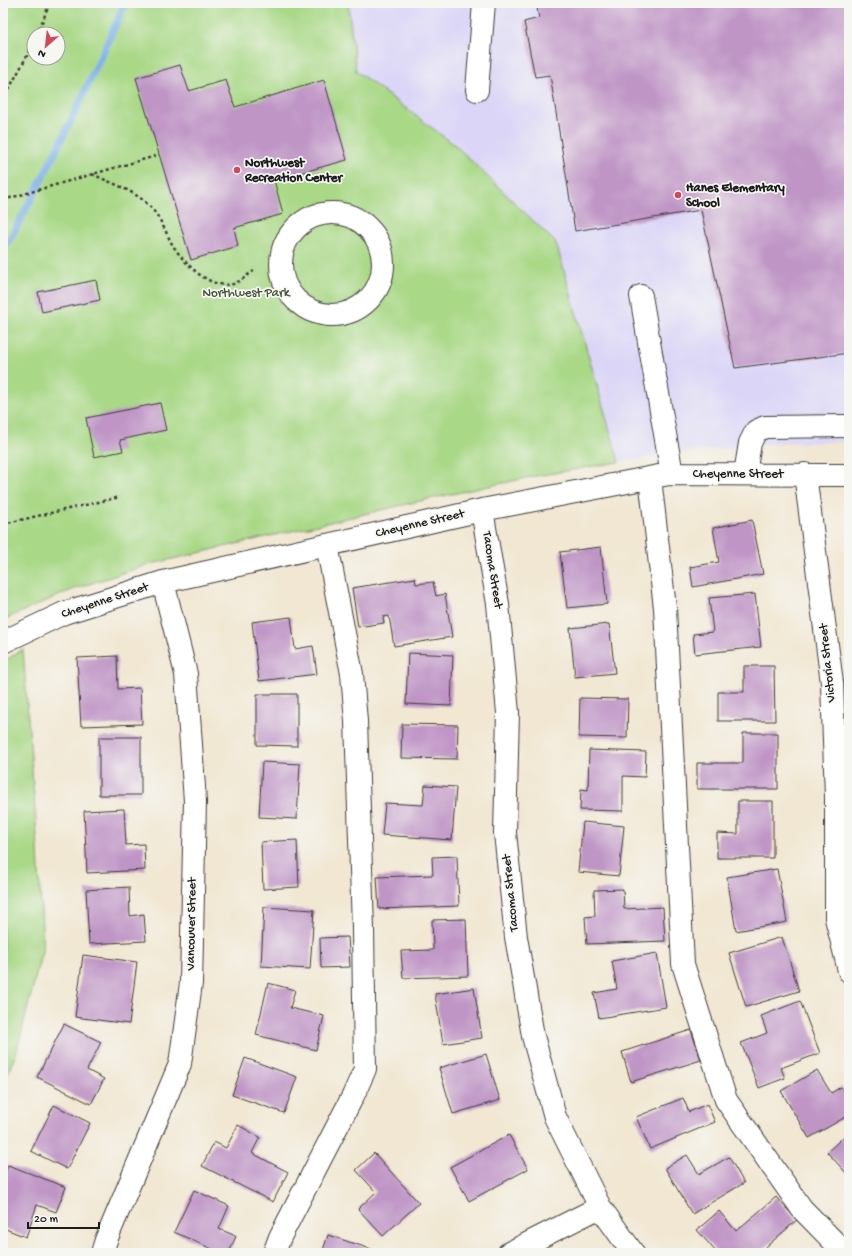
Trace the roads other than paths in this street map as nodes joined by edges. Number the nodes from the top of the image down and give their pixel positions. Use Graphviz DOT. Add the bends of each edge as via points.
graph roads {
  1 [pos="484,3"];
  2 [pos="477,90"];
  3 [pos="382,259"];
  4 [pos="641,296"];
  5 [pos="849,426"];
  6 [pos="672,474"];
  7 [pos="745,474"];
  8 [pos="805,474"];
  9 [pos="849,475"];
  10 [pos="650,478"];
  11 [pos="482,510"];
  12 [pos="327,545"];
  13 [pos="163,582"];
  14 [pos="3,642"];
  15 [pos="842,797"];
  16 [pos="843,925"];
  17 [pos="849,971"];
  18 [pos="600,1207"];
  19 [pos="102,1253"];
  20 [pos="274,1253"];
  21 [pos="510,1253"];
  22 [pos="632,1253"];
  23 [pos="845,1253"];
  1 -- 2 [label="street"];
  3 -- 3 [label="street" via="374,236 366,226 343,214 331,213 305,220 294,229 281,254 281,268 290,294 300,304 325,315 338,315 357,308 371,296 382,272"];
  4 -- 6 [label="street"];
  5 -- 7 [label="street" via="765,427 756,431 750,443"];
  6 -- 7 [label="street, Cheyenne Street"];
  6 -- 10 [label="street, Cheyenne Street"];
  7 -- 8 [label="street, Cheyenne Street"];
  8 -- 9 [label="street, Cheyenne Street"];
  8 -- 15 [label="street, Victoria Street" via="832,683"];
  10 -- 11 [label="street, Cheyenne Street"];
  10 -- 23 [label="street" via="664,608 683,964 726,1100 802,1209"];
  11 -- 12 [label="street, Cheyenne Street"];
  11 -- 18 [label="street, Tacoma Street" via="498,604 508,712 505,833 516,937 533,1036 555,1117"];
  12 -- 13 [label="street, Cheyenne Street"];
  12 -- 20 [label="street" via="352,674 356,721 365,1069"];
  13 -- 14 [label="street, Cheyenne Street" via="64,613"];
  13 -- 19 [label="street, Vancouver Street" via="186,674 194,801 191,983 180,1064"];
  15 -- 16 [label="street, Victoria Street" via="836,918"];
  16 -- 17 [label="street, Victoria Street"];
  18 -- 21 [label="street"];
  18 -- 22 [label="street, Tacoma Street"];
}
